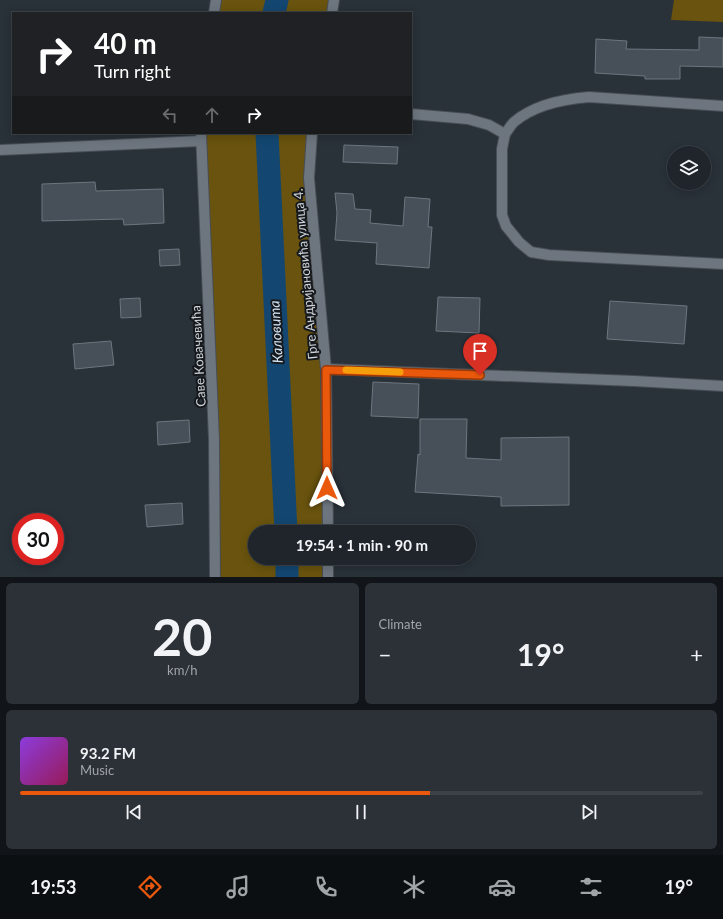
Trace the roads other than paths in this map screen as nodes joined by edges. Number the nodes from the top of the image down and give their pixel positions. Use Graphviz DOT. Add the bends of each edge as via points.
graph roads {
  1 [pos="216,0"];
  2 [pos="334,0"];
  3 [pos="214,12"];
  4 [pos="332,12"];
  5 [pos="723,106"];
  6 [pos="412,114"];
  7 [pos="312,134"];
  8 [pos="505,134"];
  9 [pos="201,137"];
  10 [pos="0,150"];
  11 [pos="723,264"];
  12 [pos="326,370"];
  13 [pos="723,386"];
  14 [pos="328,525"];
  15 [pos="328,565"];
  16 [pos="215,577"];
  17 [pos="328,577"];
  1 -- 3 [label="street"];
  2 -- 4 [label="street"];
  5 -- 8 [label="street" via="575,98 531,111 514,122"];
  6 -- 8 [label="street" via="468,118"];
  7 -- 12 [label="street, Грге Андријановића улица 4." via="309,178"];
  8 -- 11 [label="street" via="502,149 502,215 506,226 531,252"];
  9 -- 10 [label="street"];
  9 -- 16 [label="street, Саве Ковачевића" via="214,439"];
  12 -- 13 [label="street" via="634,380"];
  12 -- 14 [label="street, Грге Андријановића улица 4."];
  15 -- 17 [label="street"];
}
